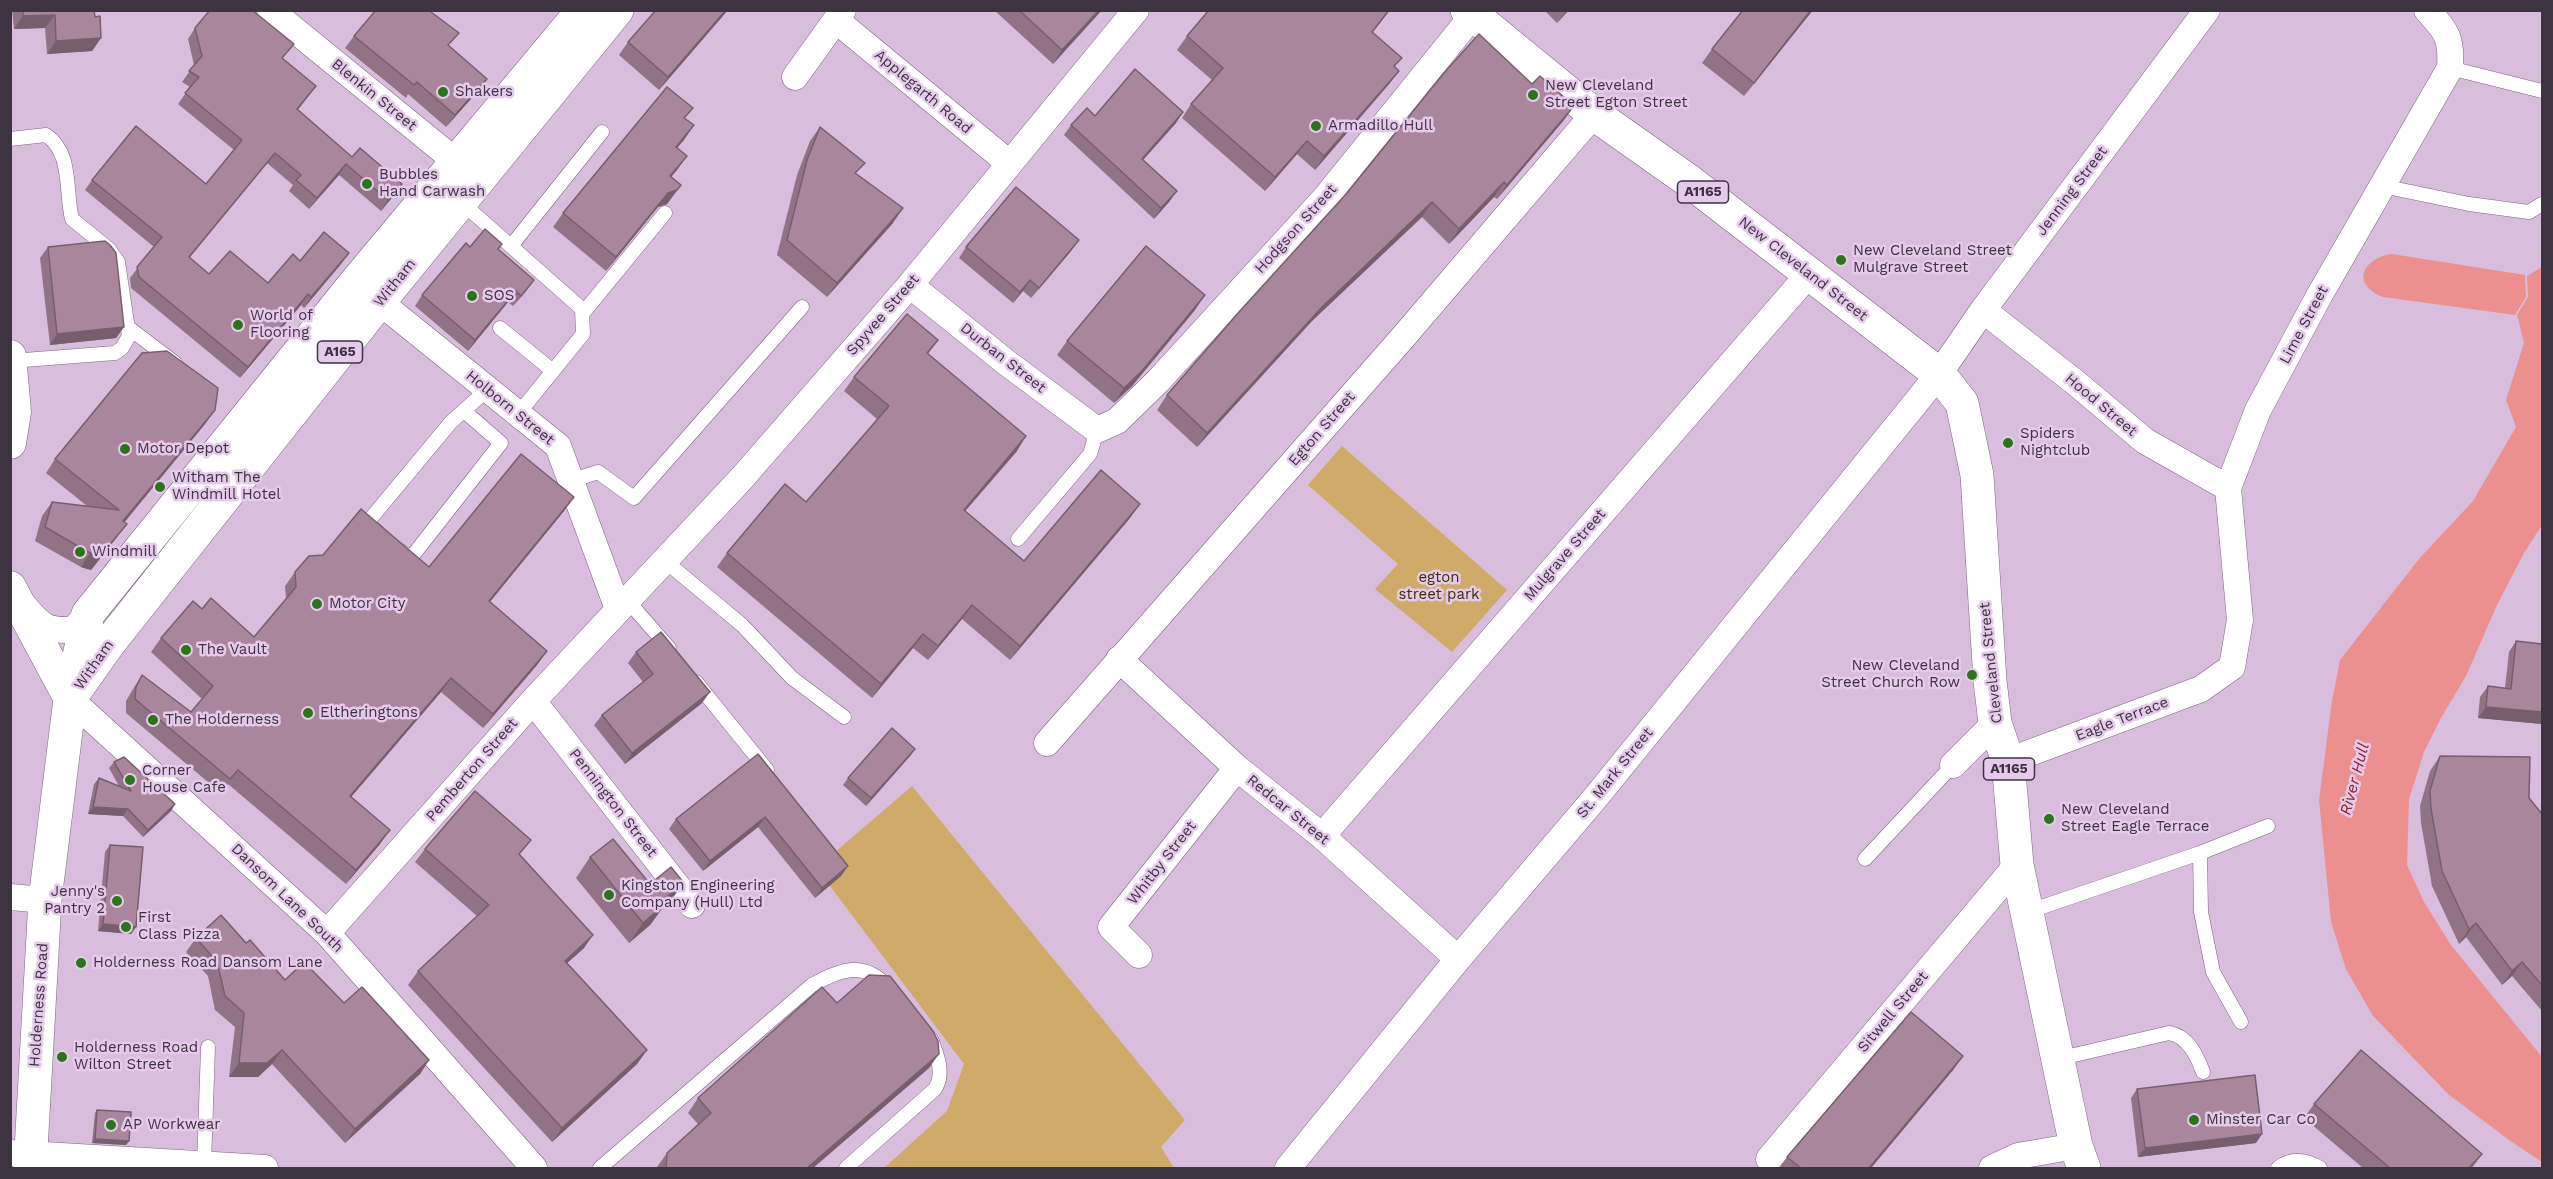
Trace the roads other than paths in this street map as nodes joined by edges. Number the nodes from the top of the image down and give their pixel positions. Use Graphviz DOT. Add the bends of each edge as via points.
graph roads {
  1 [pos="270,10"];
  2 [pos="583,10"];
  3 [pos="617,10"];
  4 [pos="1136,10"];
  5 [pos="2207,10"];
  6 [pos="2427,10"];
  7 [pos="1472,12"];
  8 [pos="840,16"];
  9 [pos="2450,68"];
  10 [pos="795,77"];
  11 [pos="2542,90"];
  12 [pos="1594,114"];
  13 [pos="602,132"];
  14 [pos="10,139"];
  15 [pos="1009,163"];
  16 [pos="465,181"];
  17 [pos="2382,186"];
  18 [pos="2542,204"];
  19 [pos="665,213"];
  20 [pos="511,246"];
  21 [pos="1809,274"];
  22 [pos="910,285"];
  23 [pos="368,292"];
  24 [pos="802,307"];
  25 [pos="1983,310"];
  26 [pos="583,313"];
  27 [pos="129,328"];
  28 [pos="500,328"];
  29 [pos="11,358"];
  30 [pos="185,370"];
  31 [pos="553,371"];
  32 [pos="1939,374"];
  33 [pos="488,389"];
  34 [pos="464,411"];
  35 [pos="518,414"];
  36 [pos="1097,430"];
  37 [pos="10,442"];
  38 [pos="570,481"];
  39 [pos="2228,488"];
  40 [pos="1018,539"];
  41 [pos="665,561"];
  42 [pos="13,592"];
  43 [pos="622,604"];
  44 [pos="88,614"];
  45 [pos="1119,659"];
  46 [pos="2232,667"];
  47 [pos="70,699"];
  48 [pos="533,701"];
  49 [pos="844,717"];
  50 [pos="1995,723"];
  51 [pos="1047,743"];
  52 [pos="2008,761"];
  53 [pos="1953,765"];
  54 [pos="1237,768"];
  55 [pos="773,778"];
  56 [pos="2268,826"];
  57 [pos="1322,836"];
  58 [pos="2200,853"];
  59 [pos="1865,859"];
  60 [pos="2018,865"];
  61 [pos="10,897"];
  62 [pos="45,900"];
  63 [pos="692,904"];
  64 [pos="2027,912"];
  65 [pos="327,933"];
  66 [pos="1139,955"];
  67 [pos="1458,959"];
  68 [pos="895,995"];
  69 [pos="2241,1022"];
  70 [pos="927,1031"];
  71 [pos="208,1047"];
  72 [pos="2057,1059"];
  73 [pos="2203,1072"];
  74 [pos="2080,1157"];
  75 [pos="23,1159"];
  76 [pos="1769,1159"];
  77 [pos="204,1165"];
  78 [pos="265,1168"];
  79 [pos="534,1168"];
  80 [pos="602,1168"];
  81 [pos="846,1168"];
  82 [pos="1288,1168"];
  83 [pos="1992,1168"];
  84 [pos="2278,1168"];
  85 [pos="2320,1168"];
  1 -- 16 [label="street, Blenkin Street"];
  2 -- 16 [label="main road, Witham / A165"];
  3 -- 16 [label="main road, Witham / A165"];
  4 -- 15 [label="street, Spyvee Street"];
  5 -- 25 [label="street, Jenning Street"];
  6 -- 9 [label="street" via="2451,45"];
  7 -- 12 [label="main road, New Cleveland Street / A1165"];
  7 -- 36 [label="street, Hodgson Street" via="1326,197 1158,381 1117,421"];
  8 -- 10 [label="street, Applegarth Road"];
  8 -- 15 [label="street, Applegarth Road"];
  9 -- 11 [label="lane"];
  9 -- 17 [label="street, Lime Street"];
  12 -- 21 [label="main road, New Cleveland Street / A1165"];
  12 -- 45 [label="street, Egton Street"];
  13 -- 20 [label="lane"];
  14 -- 27 [label="lane" via="46,135 53,141 63,159 72,219 116,256"];
  15 -- 22 [label="street, Spyvee Street"];
  16 -- 20 [label="lane"];
  16 -- 23 [label="main road, Witham / A165"];
  17 -- 18 [label="lane" via="2529,212"];
  17 -- 39 [label="street, Lime Street" via="2258,410"];
  19 -- 26 [label="lane"];
  20 -- 26 [label="lane"];
  21 -- 32 [label="main road, New Cleveland Street / A1165"];
  21 -- 57 [label="street, Mulgrave Street"];
  22 -- 36 [label="street, Durban Street"];
  22 -- 41 [label="street, Spyvee Street"];
  23 -- 33 [label="street, Holborn Street"];
  23 -- 44 [label="main road, Witham / A165"];
  23 -- 47 [label="main road, Witham / A165"];
  24 -- 38 [label="lane" via="634,498 598,472"];
  25 -- 32 [label="street, Jenning Street"];
  25 -- 39 [label="street, Hood Street" via="2145,441"];
  26 -- 31 [label="lane" via="583,334"];
  27 -- 29 [label="lane" via="126,343 115,353"];
  27 -- 30 [label="lane"];
  28 -- 31 [label="lane"];
  29 -- 37 [label="street" via="15,412"];
  31 -- 35 [label="lane"];
  32 -- 50 [label="main road, Cleveland Street / A1165" via="1962,403 1977,475"];
  32 -- 67 [label="street, St. Mark Street" via="1596,797"];
  33 -- 34 [label="lane"];
  33 -- 35 [label="street, Holborn Street"];
  34 -- 34 [label="lane" via="367,523 410,559 501,443"];
  35 -- 38 [label="street, Holborn Street" via="558,446"];
  36 -- 40 [label="lane" via="1090,454"];
  38 -- 43 [label="street, Holborn Street"];
  39 -- 46 [label="street, Lime Street" via="2240,620"];
  41 -- 43 [label="street, Spyvee Street"];
  41 -- 49 [label="lane" via="742,625 792,678"];
  42 -- 44 [label="street" via="45,628 73,630"];
  42 -- 47 [label="street"];
  43 -- 48 [label="street, Pemberton Street"];
  43 -- 55 [label="lane" via="681,662"];
  44 -- 47 [label="main road, Witham / A165"];
  45 -- 51 [label="street, Egton Street"];
  45 -- 54 [label="street, Redcar Street"];
  46 -- 52 [label="street, Eagle Terrace" via="2201,689"];
  47 -- 62 [label="main road, Holderness Road / A165"];
  47 -- 65 [label="street, Dansom Lane South"];
  48 -- 63 [label="street, Pennington Street"];
  48 -- 65 [label="street, Pemberton Street"];
  50 -- 52 [label="main road, Cleveland Street / A1165"];
  50 -- 53 [label="street"];
  52 -- 60 [label="main road, Cleveland Street / A1165"];
  53 -- 59 [label="lane"];
  54 -- 57 [label="street, Redcar Street"];
  54 -- 66 [label="street, Whitby Street" via="1111,927"];
  56 -- 58 [label="lane"];
  57 -- 67 [label="street, Redcar Street"];
  58 -- 64 [label="lane"];
  58 -- 69 [label="lane" via="2201,912 2213,972"];
  60 -- 64 [label="main road, Cleveland Street / A1165"];
  60 -- 76 [label="street, Sitwell Street"];
  61 -- 62 [label="street"];
  62 -- 75 [label="main road, Holderness Road / A165"];
  64 -- 72 [label="main road, Cleveland Street / A1165"];
  65 -- 79 [label="street, Dansom Lane South"];
  67 -- 82 [label="street, St. Mark Street"];
  68 -- 80 [label="lane" via="879,977 864,970 841,972 820,981"];
  70 -- 81 [label="lane" via="938,1058 940,1081"];
  71 -- 77 [label="lane"];
  72 -- 73 [label="lane" via="2169,1033 2183,1038"];
  72 -- 74 [label="main road, Cleveland Street / A1165"];
  74 -- 83 [label="street" via="2018,1156"];
  75 -- 77 [label="street"];
  77 -- 78 [label="street"];
  84 -- 85 [label="lane" via="2291,1161 2304,1161"];
}
